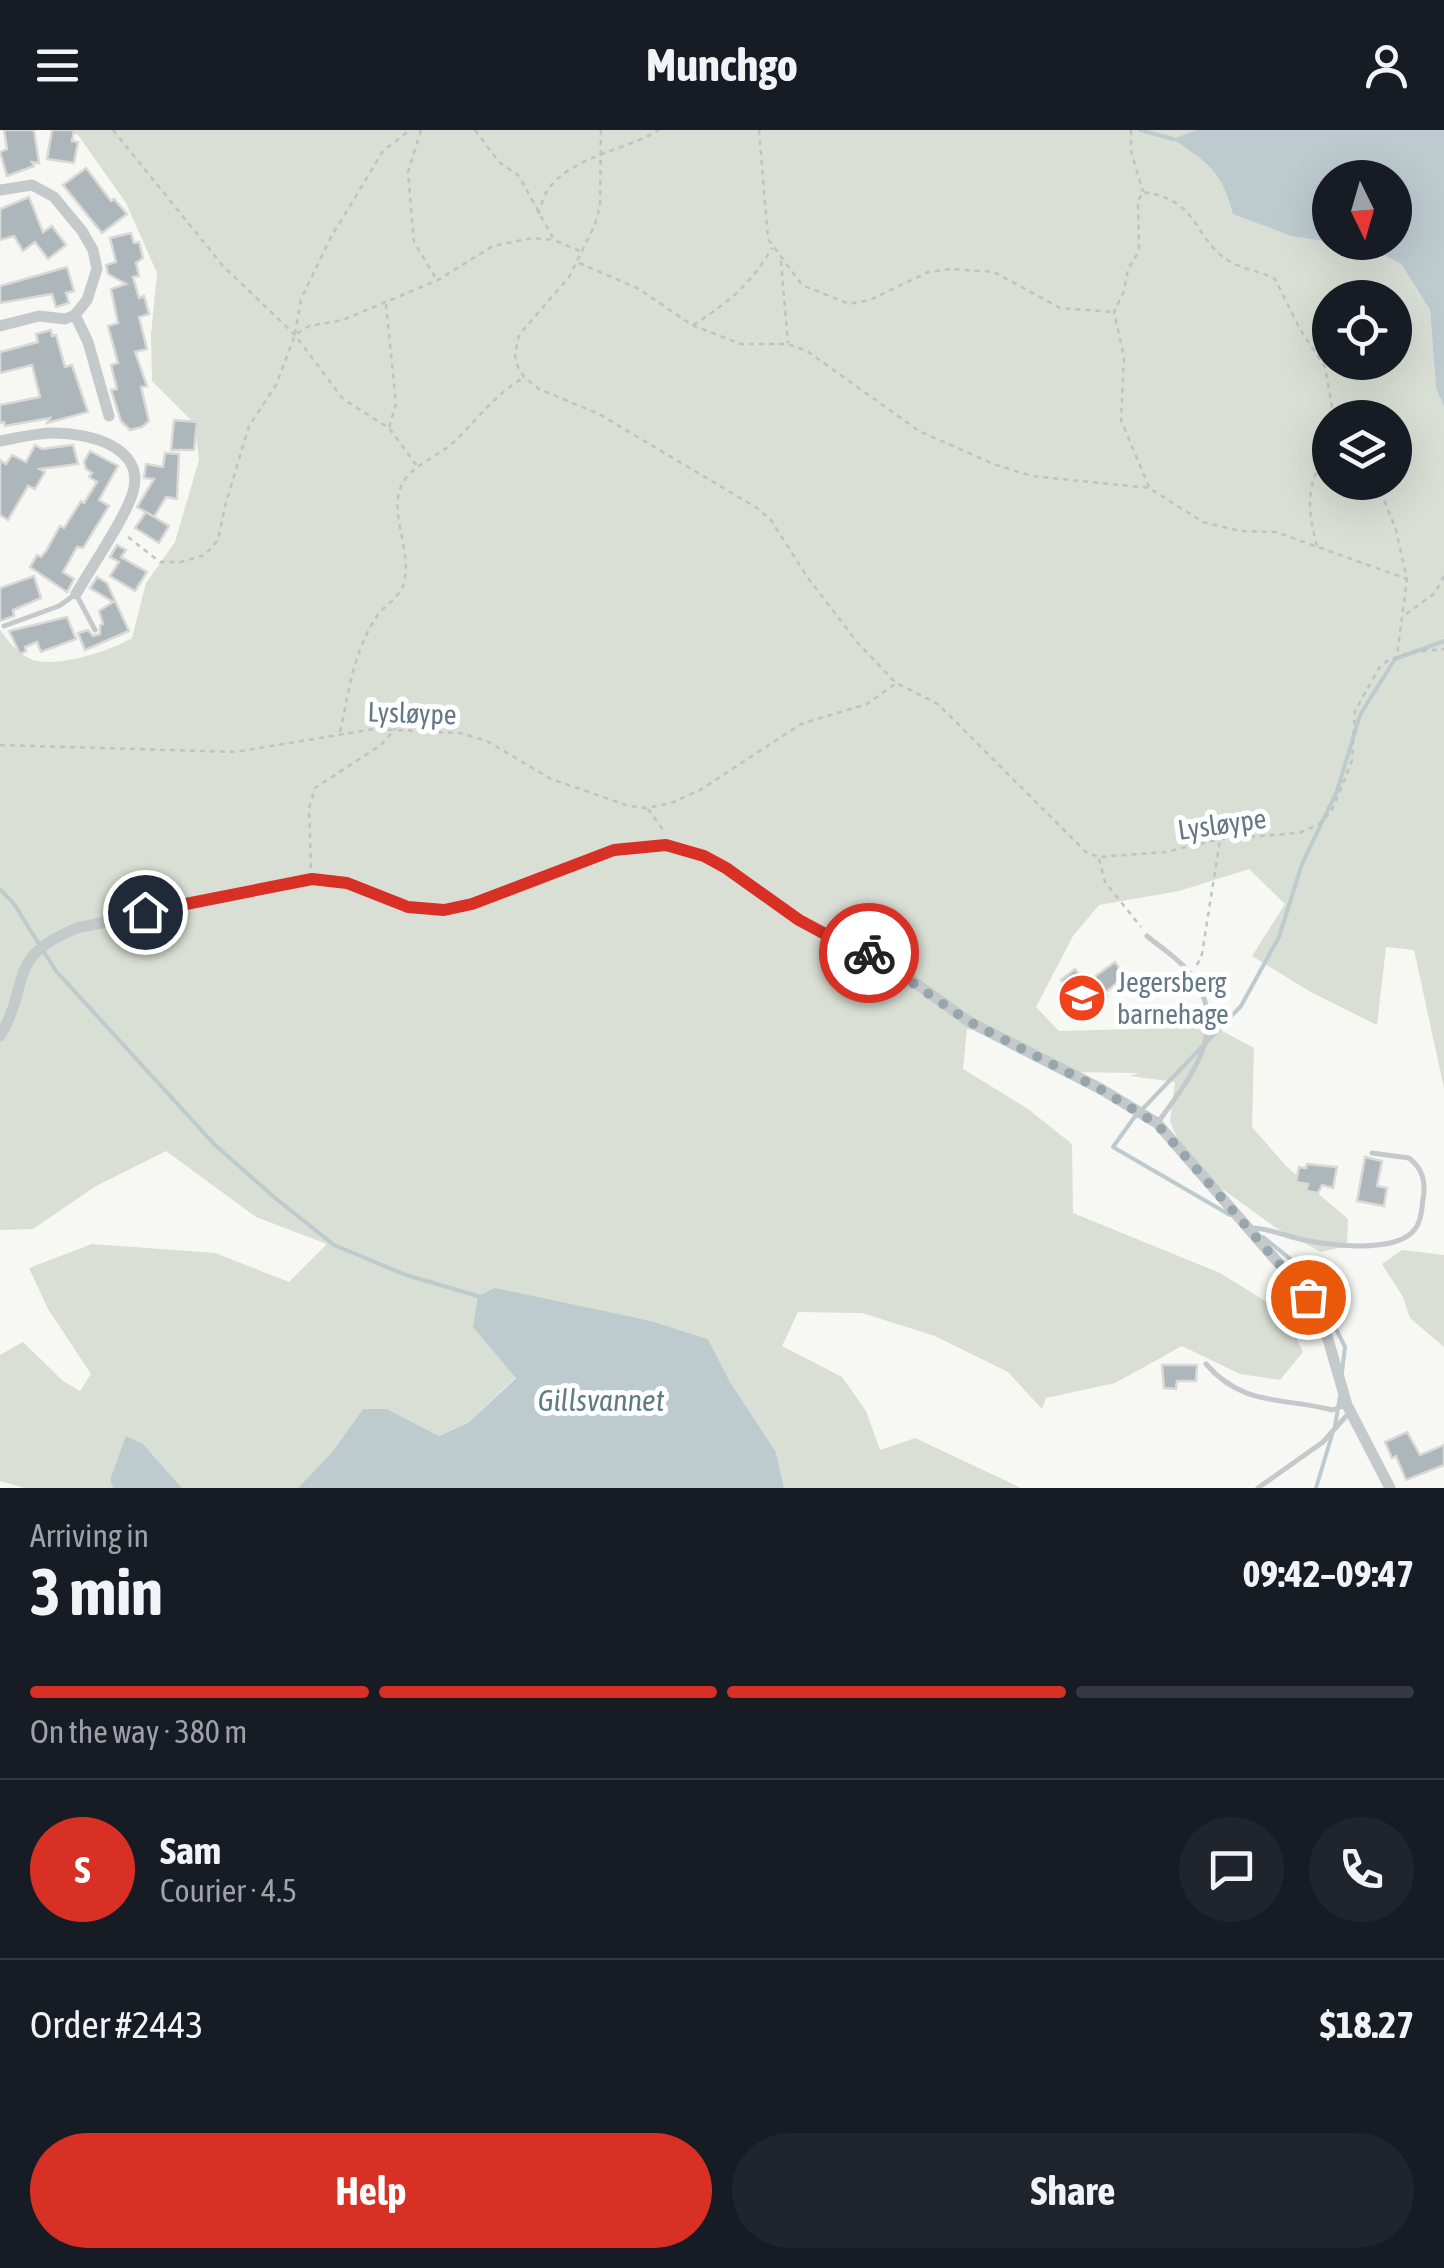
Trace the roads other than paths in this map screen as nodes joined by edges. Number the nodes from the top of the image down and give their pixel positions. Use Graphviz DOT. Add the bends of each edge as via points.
graph roads {
  1 [pos="0,190"];
  2 [pos="76,315"];
  3 [pos="0,326"];
  4 [pos="109,416"];
  5 [pos="0,441"];
  6 [pos="76,594"];
  7 [pos="4,626"];
  8 [pos="95,630"];
  9 [pos="1148,936"];
  10 [pos="0,1036"];
  11 [pos="1157,1124"];
  12 [pos="1372,1153"];
  13 [pos="1251,1228"];
  14 [pos="1206,1364"];
  15 [pos="1349,1409"];
  16 [pos="1258,1488"];
  17 [pos="1390,1488"];
  1 -- 2 [label="street" via="21,184 44,190 82,231 97,269"];
  2 -- 3 [label="street"];
  2 -- 4 [label="street"];
  5 -- 6 [label="street" via="42,434 96,439 126,455 136,473 132,496"];
  6 -- 7 [label="lane"];
  6 -- 8 [label="lane"];
  9 -- 11 [label="lane" via="1192,975 1206,1009 1207,1045"];
  10 -- 11 [label="street" via="35,951 52,939 127,916 312,879 347,883 408,907 444,910 614,850 666,845 726,868 799,920 889,964 968,1021"];
  11 -- 13 [label="street"];
  12 -- 13 [label="lane" via="1409,1158 1422,1174 1419,1221 1402,1240 1338,1244"];
  13 -- 15 [label="street" via="1318,1314"];
  14 -- 15 [label="lane" via="1250,1396"];
  15 -- 16 [label="lane" via="1323,1442"];
  15 -- 17 [label="street"];
}
